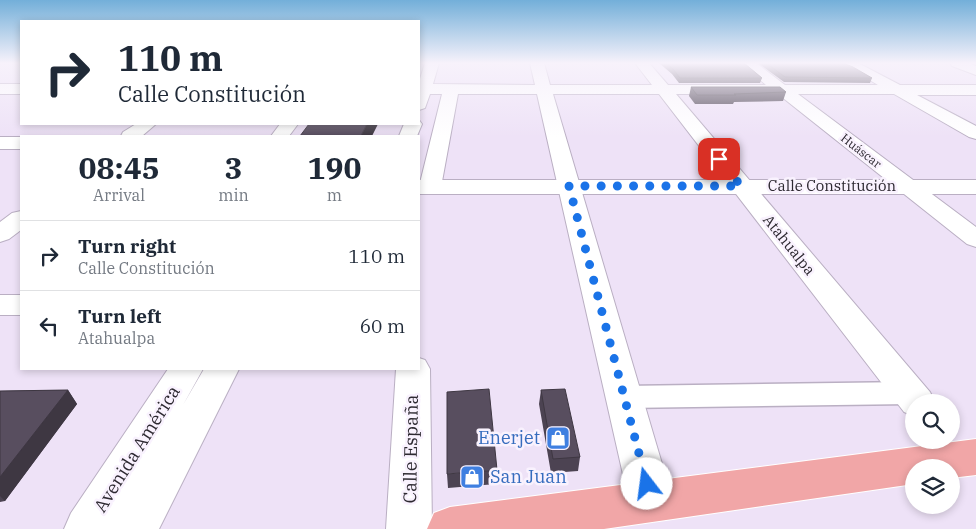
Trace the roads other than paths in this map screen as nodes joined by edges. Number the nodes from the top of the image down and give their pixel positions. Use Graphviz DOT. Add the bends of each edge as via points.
graph roads {
  1 [pos="460,88"];
  2 [pos="544,88"];
  3 [pos="644,88"];
  4 [pos="780,88"];
  5 [pos="894,88"];
  6 [pos="0,89"];
  7 [pos="20,89"];
  8 [pos="422,89"];
  9 [pos="451,89"];
  10 [pos="664,90"];
  11 [pos="783,90"];
  12 [pos="898,90"];
  13 [pos="976,90"];
  14 [pos="146,125"];
  15 [pos="976,133"];
  16 [pos="131,135"];
  17 [pos="0,143"];
  18 [pos="20,143"];
  19 [pos="569,186"];
  20 [pos="741,186"];
  21 [pos="907,186"];
  22 [pos="425,187"];
  23 [pos="976,187"];
  24 [pos="20,219"];
  25 [pos="0,234"];
  26 [pos="976,239"];
  27 [pos="0,304"];
  28 [pos="20,305"];
  29 [pos="185,370"];
  30 [pos="221,370"];
  31 [pos="413,370"];
  32 [pos="910,394"];
  33 [pos="624,397"];
  34 [pos="905,398"];
  35 [pos="962,452"];
  36 [pos="651,501"];
  37 [pos="87,529"];
  38 [pos="135,529"];
  39 [pos="409,529"];
  40 [pos="450,529"];
  1 -- 9 [label="street"];
  2 -- 19 [label="street"];
  3 -- 10 [label="street"];
  4 -- 11 [label="street, Huáscar"];
  5 -- 12 [label="street"];
  6 -- 7 [label="street"];
  8 -- 9 [label="street"];
  9 -- 22 [label="street"];
  10 -- 11 [label="street"];
  10 -- 20 [label="street, Atahualpa"];
  11 -- 12 [label="street"];
  11 -- 21 [label="street, Huáscar"];
  12 -- 13 [label="street"];
  12 -- 15 [label="street"];
  14 -- 16 [label="street"];
  17 -- 18 [label="street"];
  19 -- 20 [label="street, Calle Constitución"];
  19 -- 22 [label="street, Calle Constitución"];
  19 -- 33 [label="street"];
  20 -- 21 [label="street, Calle Constitución"];
  20 -- 32 [label="street, Atahualpa"];
  21 -- 23 [label="street, Calle Constitución"];
  21 -- 26 [label="street, Huáscar"];
  24 -- 25 [label="street"];
  27 -- 28 [label="street"];
  29 -- 37 [label="street, Avenida América"];
  30 -- 38 [label="street, Avenida América"];
  31 -- 39 [label="street, Calle España"];
  33 -- 34 [label="street"];
  33 -- 36 [label="street"];
  35 -- 36 [label="main road"];
  36 -- 40 [label="main road"];
}
